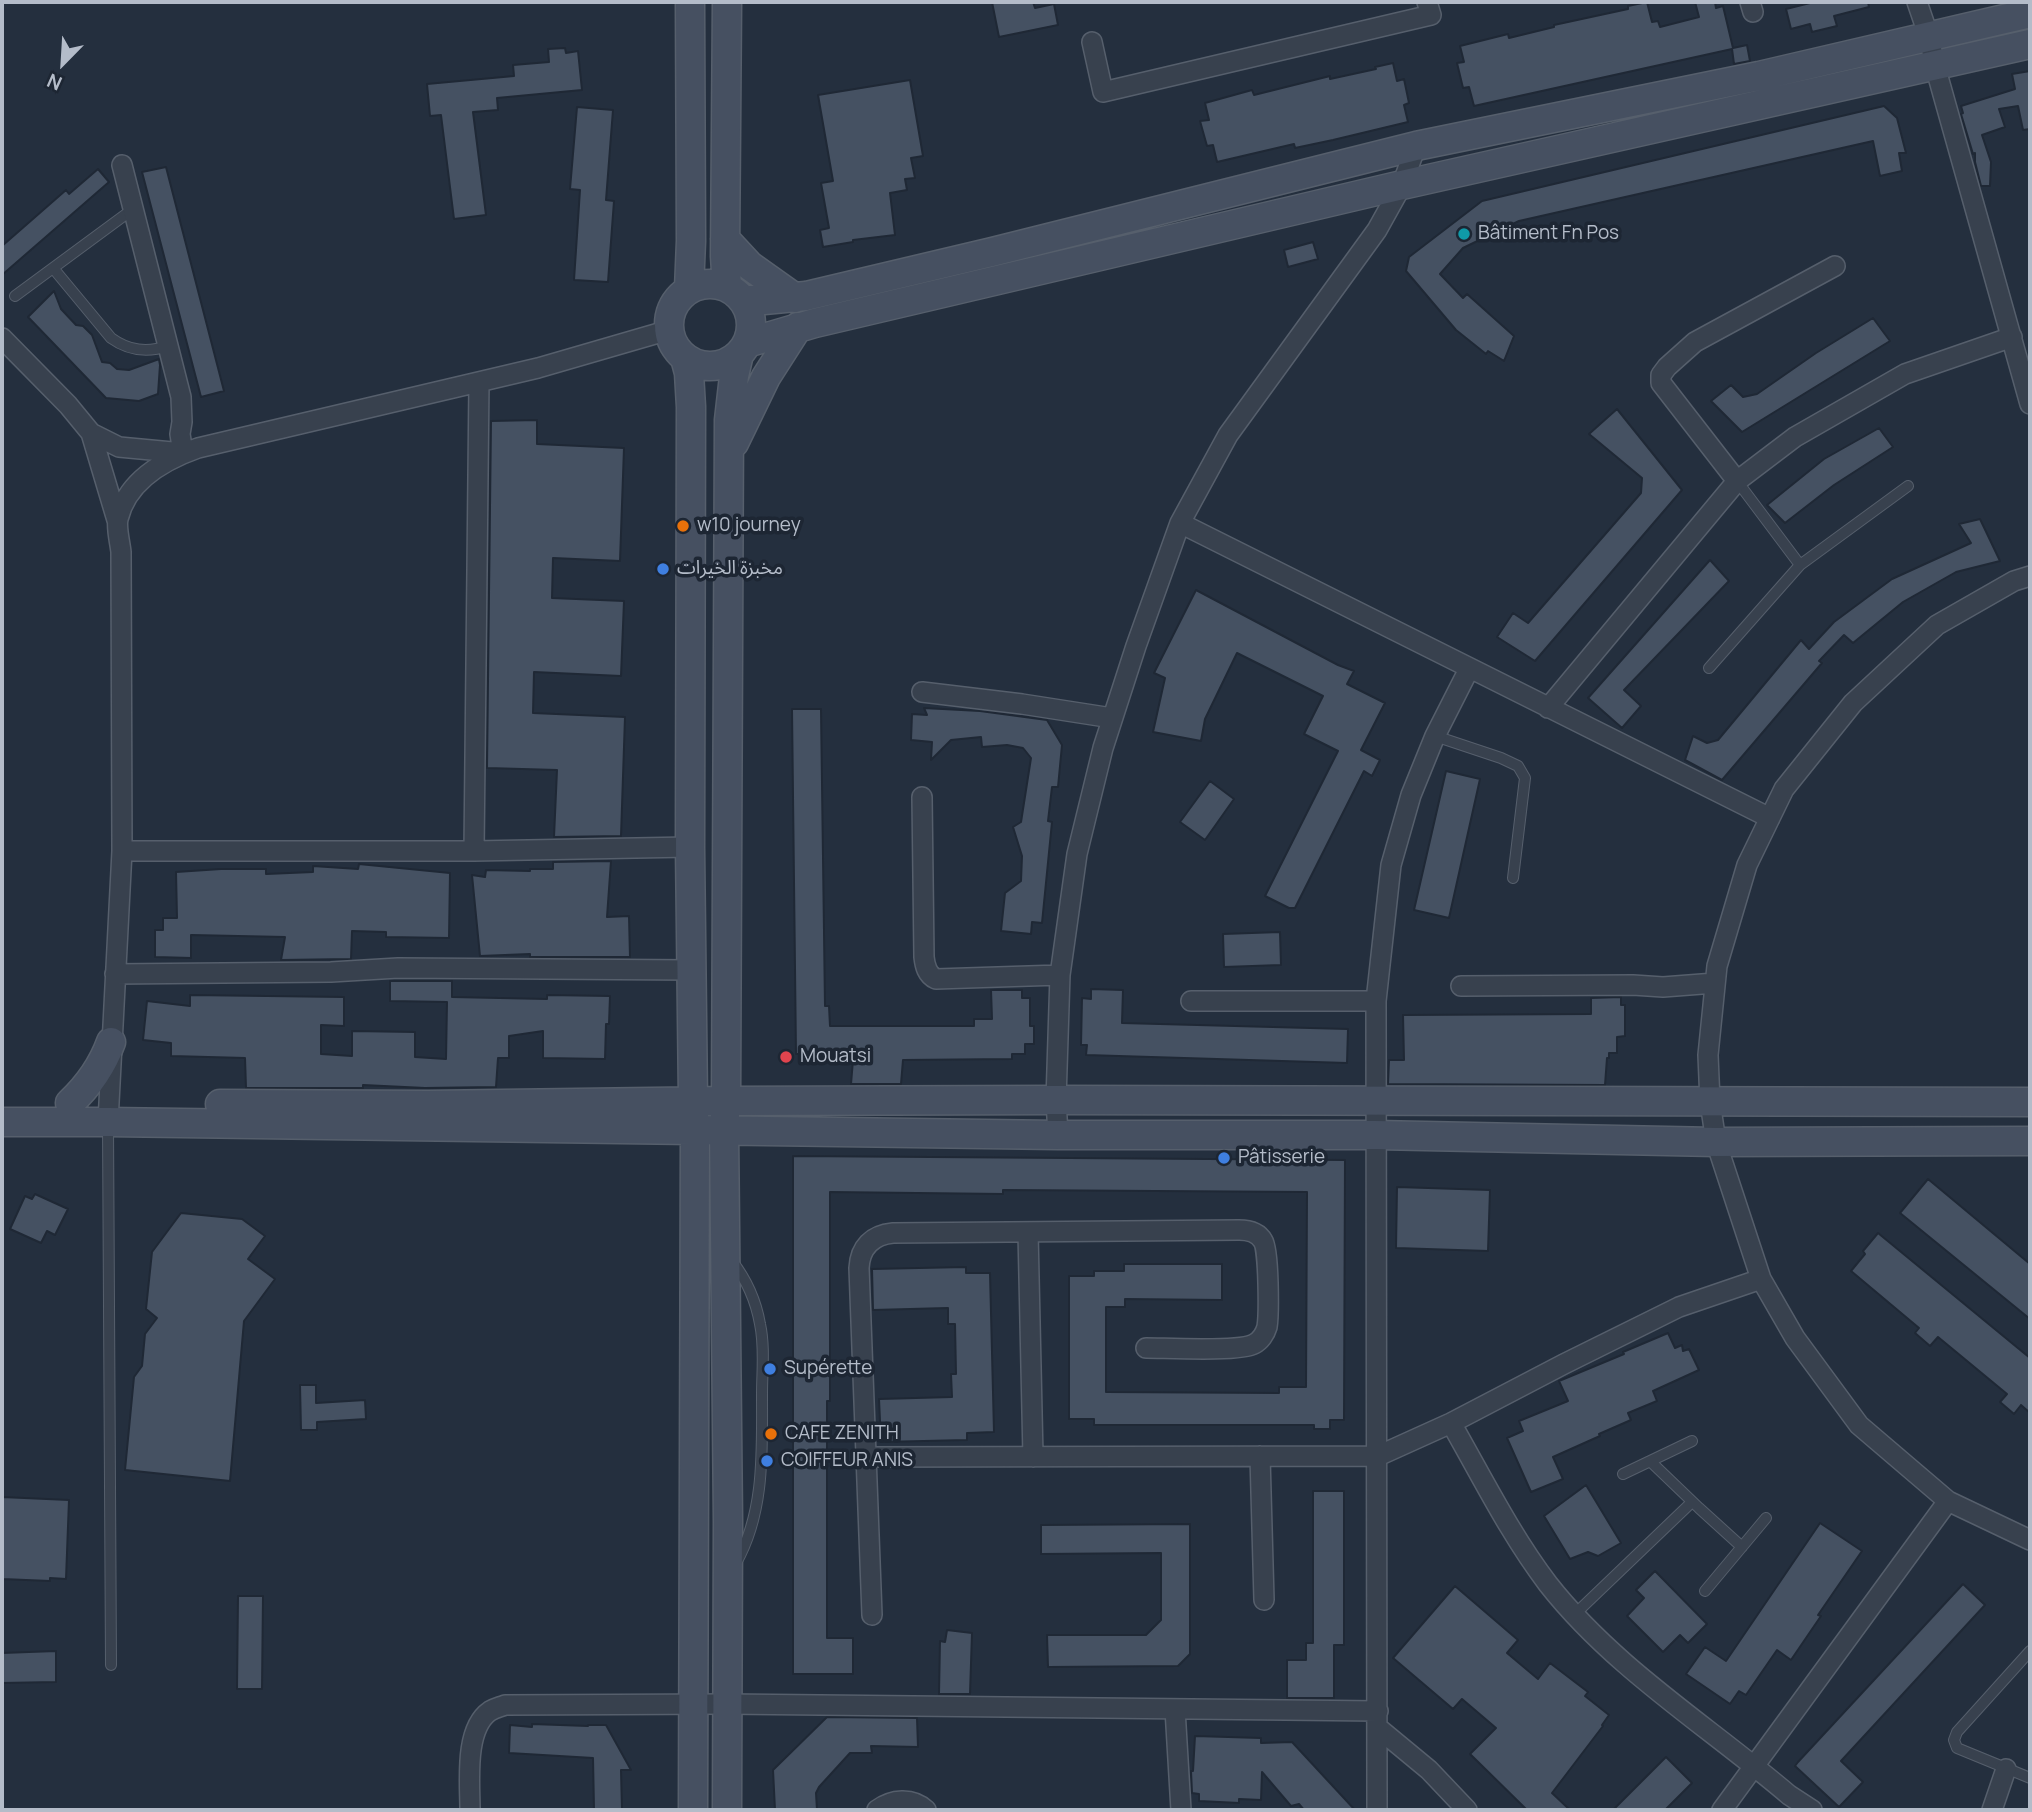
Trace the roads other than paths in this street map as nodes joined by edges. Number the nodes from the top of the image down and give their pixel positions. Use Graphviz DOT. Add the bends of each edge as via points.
graph roads {
  1 [pos="690,2"];
  2 [pos="727,2"];
  3 [pos="1427,2"];
  4 [pos="1917,2"];
  5 [pos="2030,13"];
  6 [pos="1929,37"];
  7 [pos="1092,42"];
  8 [pos="2030,44"];
  9 [pos="1935,66"];
  10 [pos="1416,146"];
  11 [pos="122,165"];
  12 [pos="1402,186"];
  13 [pos="133,209"];
  14 [pos="725,239"];
  15 [pos="1835,266"];
  16 [pos="52,268"];
  17 [pos="689,289"];
  18 [pos="735,293"];
  19 [pos="15,296"];
  20 [pos="795,298"];
  21 [pos="798,327"];
  22 [pos="669,330"];
  23 [pos="2012,337"];
  24 [pos="2,338"];
  25 [pos="169,346"];
  26 [pos="743,349"];
  27 [pos="685,358"];
  28 [pos="479,382"];
  29 [pos="2030,404"];
  30 [pos="91,433"];
  31 [pos="183,453"];
  32 [pos="729,455"];
  33 [pos="1737,481"];
  34 [pos="1908,486"];
  35 [pos="117,520"];
  36 [pos="1180,523"];
  37 [pos="1800,565"];
  38 [pos="2030,576"];
  39 [pos="1709,668"];
  40 [pos="1469,669"];
  41 [pos="922,692"];
  42 [pos="1548,708"];
  43 [pos="1112,719"];
  44 [pos="1435,736"];
  45 [pos="922,797"];
  46 [pos="1770,818"];
  47 [pos="690,847"];
  48 [pos="474,850"];
  49 [pos="122,851"];
  50 [pos="1513,878"];
  51 [pos="691,970"];
  52 [pos="115,974"];
  53 [pos="1060,975"];
  54 [pos="1715,983"];
  55 [pos="1461,986"];
  56 [pos="1191,1001"];
  57 [pos="1376,1001"];
  58 [pos="111,1042"];
  59 [pos="1056,1100"];
  60 [pos="693,1101"];
  61 [pos="726,1101"];
  62 [pos="1375,1102"];
  63 [pos="1710,1102"];
  64 [pos="2030,1102"];
  65 [pos="70,1103"];
  66 [pos="2,1104"];
  67 [pos="108,1112"];
  68 [pos="2,1122"];
  69 [pos="724,1129"];
  70 [pos="695,1130"];
  71 [pos="1058,1135"];
  72 [pos="1376,1135"];
  73 [pos="2030,1141"];
  74 [pos="1716,1142"];
  75 [pos="1028,1232"];
  76 [pos="1761,1279"];
  77 [pos="1146,1348"];
  78 [pos="1451,1423"];
  79 [pos="1692,1441"];
  80 [pos="1378,1456"];
  81 [pos="865,1457"];
  82 [pos="1033,1457"];
  83 [pos="1260,1457"];
  84 [pos="1650,1461"];
  85 [pos="1623,1474"];
  86 [pos="1948,1501"];
  87 [pos="1692,1502"];
  88 [pos="1766,1518"];
  89 [pos="2030,1540"];
  90 [pos="1742,1547"];
  91 [pos="1705,1591"];
  92 [pos="1264,1600"];
  93 [pos="1575,1614"];
  94 [pos="872,1615"];
  95 [pos="2030,1651"];
  96 [pos="111,1665"];
  97 [pos="694,1703"];
  98 [pos="727,1704"];
  99 [pos="1175,1709"];
  100 [pos="1377,1719"];
  101 [pos="1755,1766"];
  102 [pos="2006,1769"];
  103 [pos="2030,1778"];
  104 [pos="470,1810"];
  105 [pos="693,1810"];
  106 [pos="727,1810"];
  107 [pos="877,1810"];
  108 [pos="926,1810"];
  109 [pos="1181,1810"];
  110 [pos="1377,1810"];
  111 [pos="1467,1810"];
  112 [pos="1722,1810"];
  113 [pos="1812,1810"];
  114 [pos="1992,1810"];
  1 -- 17 [label="main road"];
  2 -- 14 [label="main road"];
  3 -- 7 [label="street" via="1431,15 1103,92"];
  4 -- 6 [label="street"];
  5 -- 6 [label="main road"];
  6 -- 9 [label="street"];
  6 -- 10 [label="main road"];
  8 -- 9 [label="main road"];
  9 -- 12 [label="main road"];
  9 -- 23 [label="street"];
  10 -- 12 [label="street"];
  10 -- 20 [label="main road"];
  11 -- 13 [label="street"];
  12 -- 21 [label="main road"];
  12 -- 36 [label="street" via="1355,262 1228,435"];
  13 -- 16 [label="lane"];
  13 -- 25 [label="street"];
  14 -- 18 [label="main road"];
  14 -- 20 [label="main road" via="750,265"];
  15 -- 33 [label="street" via="1695,342 1661,375 1661,383"];
  16 -- 19 [label="lane"];
  16 -- 25 [label="lane" via="120,345 141,351"];
  17 -- 18 [label="main road" via="708,284"];
  17 -- 22 [label="main road" via="673,307"];
  18 -- 20 [label="main road" via="764,300"];
  18 -- 26 [label="main road" via="751,321"];
  21 -- 26 [label="main road"];
  21 -- 32 [label="main road" via="752,403"];
  22 -- 27 [label="main road"];
  22 -- 28 [label="street"];
  23 -- 29 [label="street"];
  23 -- 33 [label="street" via="1905,374 1795,437"];
  24 -- 30 [label="street"];
  25 -- 31 [label="street" via="181,397"];
  26 -- 27 [label="main road" via="719,365"];
  26 -- 32 [label="main road" via="730,398"];
  27 -- 47 [label="main road" via="691,407"];
  28 -- 31 [label="street"];
  28 -- 48 [label="street"];
  30 -- 31 [label="street" via="120,447"];
  30 -- 35 [label="street"];
  31 -- 35 [label="street" via="146,474"];
  32 -- 61 [label="main road"];
  33 -- 37 [label="lane"];
  33 -- 42 [label="street"];
  34 -- 37 [label="lane"];
  35 -- 49 [label="street" via="121,552"];
  36 -- 40 [label="street"];
  36 -- 43 [label="street"];
  37 -- 39 [label="lane"];
  38 -- 46 [label="street" via="1937,625 1853,703 1784,789"];
  40 -- 42 [label="street"];
  40 -- 44 [label="street"];
  41 -- 43 [label="street"];
  42 -- 46 [label="street"];
  43 -- 53 [label="street" via="1077,854"];
  44 -- 50 [label="lane" via="1501,758 1518,766 1525,778"];
  44 -- 57 [label="street" via="1411,795 1391,865"];
  45 -- 53 [label="street" via="924,957 930,975 936,979"];
  46 -- 54 [label="street" via="1746,865"];
  47 -- 48 [label="street"];
  47 -- 51 [label="main road"];
  48 -- 49 [label="street"];
  49 -- 52 [label="street"];
  51 -- 52 [label="street" via="398,968"];
  51 -- 60 [label="main road"];
  52 -- 58 [label="street"];
  53 -- 59 [label="street"];
  54 -- 55 [label="street"];
  54 -- 63 [label="street" via="1708,1055"];
  56 -- 57 [label="street"];
  57 -- 62 [label="street"];
  58 -- 65 [label="main road" via="91,1082"];
  58 -- 67 [label="street"];
  59 -- 61 [label="main road"];
  59 -- 62 [label="main road"];
  59 -- 71 [label="street"];
  60 -- 61 [label="main road"];
  60 -- 67 [label="main road"];
  60 -- 70 [label="main road"];
  61 -- 69 [label="main road"];
  62 -- 63 [label="main road"];
  62 -- 72 [label="street"];
  63 -- 64 [label="main road"];
  63 -- 74 [label="street"];
  65 -- 66 [label="main road"];
  65 -- 67 [label="main road"];
  67 -- 68 [label="main road"];
  67 -- 70 [label="main road"];
  67 -- 96 [label="lane"];
  69 -- 70 [label="main road"];
  69 -- 71 [label="main road"];
  69 -- 98 [label="main road"];
  70 -- 97 [label="main road"];
  71 -- 72 [label="main road"];
  72 -- 74 [label="main road"];
  72 -- 80 [label="street"];
  73 -- 74 [label="main road"];
  74 -- 76 [label="street"];
  75 -- 77 [label="street" via="1239,1230 1259,1236 1266,1247 1267,1326 1259,1340 1237,1348"];
  75 -- 81 [label="street" via="882,1234 864,1247 859,1268"];
  75 -- 82 [label="street"];
  76 -- 78 [label="street" via="1679,1307"];
  76 -- 86 [label="street" via="1796,1338 1859,1425"];
  78 -- 80 [label="street"];
  78 -- 93 [label="street" via="1510,1529"];
  79 -- 84 [label="lane"];
  80 -- 83 [label="street"];
  80 -- 100 [label="street"];
  81 -- 82 [label="street"];
  81 -- 94 [label="street"];
  82 -- 83 [label="street"];
  83 -- 92 [label="street"];
  84 -- 85 [label="lane"];
  84 -- 87 [label="lane"];
  86 -- 89 [label="street"];
  86 -- 101 [label="street"];
  87 -- 90 [label="lane"];
  87 -- 93 [label="lane"];
  88 -- 90 [label="lane"];
  90 -- 91 [label="lane"];
  93 -- 101 [label="street" via="1632,1669"];
  95 -- 102 [label="lane" via="1955,1737 1957,1748"];
  97 -- 98 [label="street"];
  97 -- 104 [label="street" via="520,1704 492,1710 480,1721 471,1750"];
  97 -- 105 [label="main road"];
  98 -- 99 [label="street"];
  98 -- 106 [label="main road"];
  99 -- 100 [label="street"];
  99 -- 109 [label="street"];
  100 -- 110 [label="street"];
  100 -- 111 [label="street"];
  101 -- 112 [label="street"];
  101 -- 113 [label="street"];
  102 -- 103 [label="lane"];
  102 -- 114 [label="street"];
  107 -- 108 [label="street" via="898,1800"];
}
